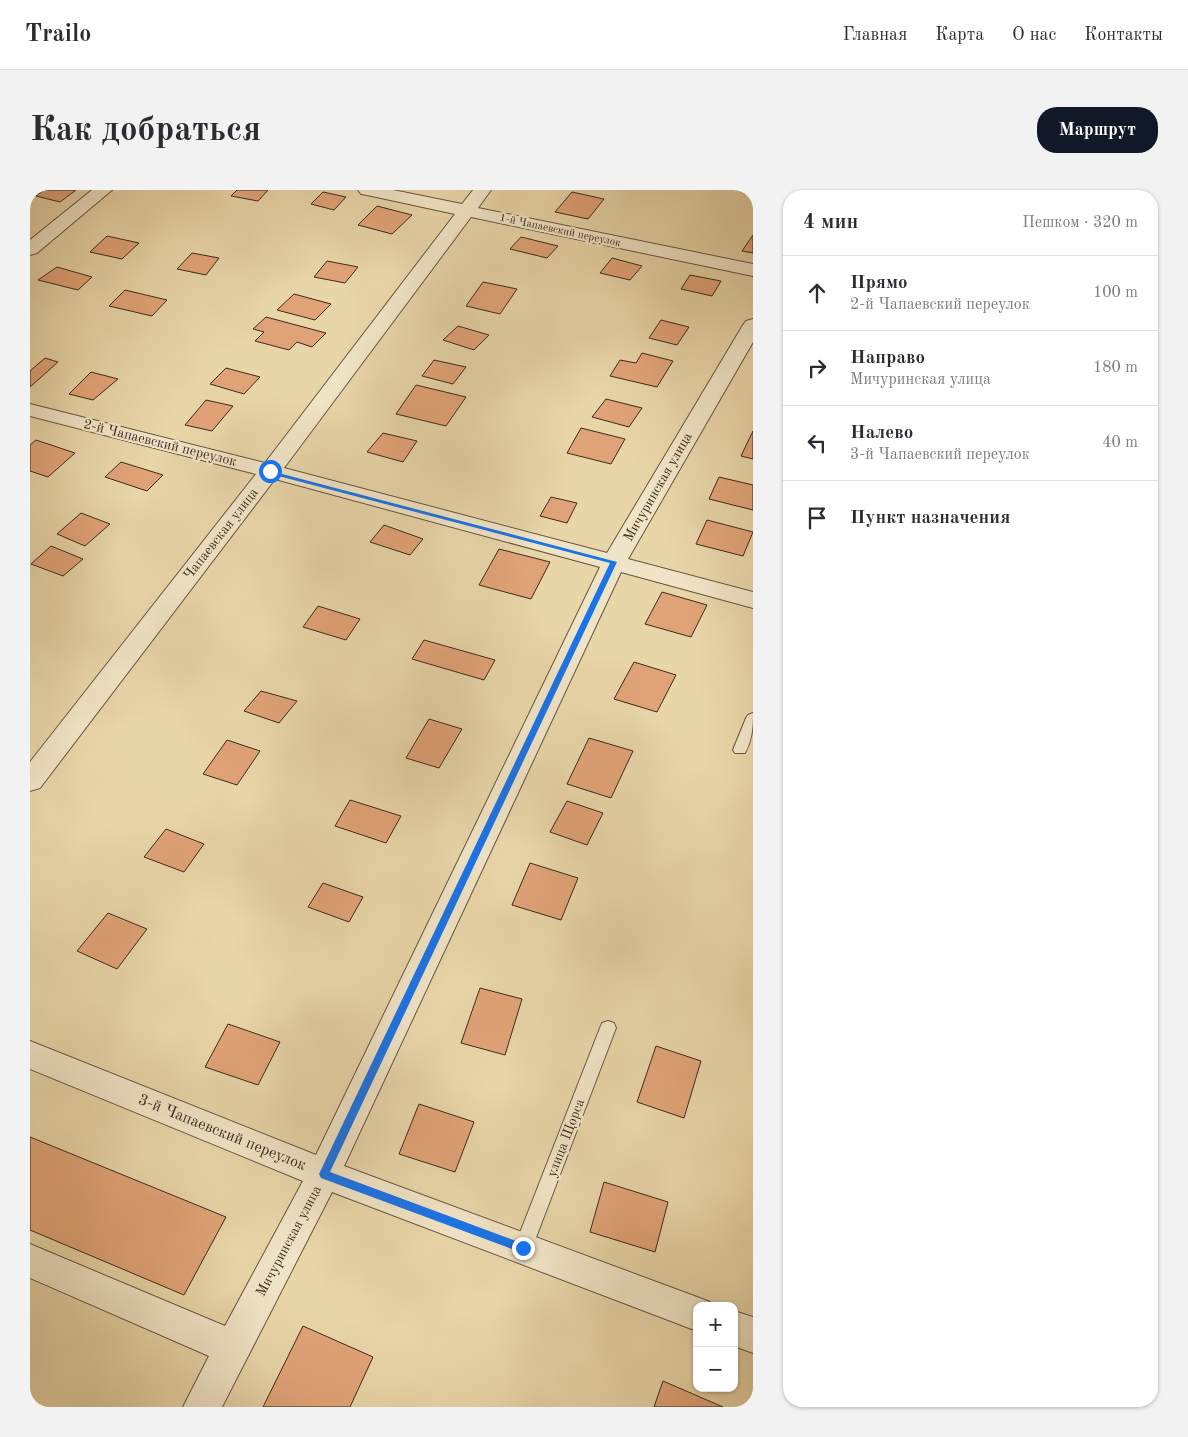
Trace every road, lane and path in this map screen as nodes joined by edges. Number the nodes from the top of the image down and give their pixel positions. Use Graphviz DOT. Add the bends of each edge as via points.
graph roads {
  1 [pos="103,190"];
  2 [pos="367,190"];
  3 [pos="482,190"];
  4 [pos="465,212"];
  5 [pos="30,249"];
  6 [pos="753,270"];
  7 [pos="753,325"];
  8 [pos="30,410"];
  9 [pos="270,471"];
  10 [pos="614,562"];
  11 [pos="753,600"];
  12 [pos="753,718"];
  13 [pos="740,750"];
  14 [pos="30,781"];
  15 [pos="608,1028"];
  16 [pos="30,1055"];
  17 [pos="324,1174"];
  18 [pos="523,1248"];
  19 [pos="30,1261"];
  20 [pos="693,1312"];
  21 [pos="738,1329"];
  22 [pos="753,1335"];
  23 [pos="233,1348"];
  24 [pos="202,1407"];
  1 -- 5 [label="street"];
  2 -- 4 [label="street, 1-й Чапаевский переулок"];
  3 -- 4 [label="street, Чапаевская улица"];
  4 -- 6 [label="street, 1-й Чапаевский переулок"];
  4 -- 9 [label="street, Чапаевская улица"];
  7 -- 10 [label="street, Мичуринская улица"];
  8 -- 9 [label="street, 2-й Чапаевский переулок"];
  9 -- 10 [label="street, 2-й Чапаевский переулок"];
  9 -- 14 [label="street, Чапаевская улица"];
  10 -- 11 [label="street, 2-й Чапаевский переулок"];
  10 -- 17 [label="street, Мичуринская улица"];
  12 -- 13 [label="lane"];
  15 -- 18 [label="lane, улица Щорса"];
  16 -- 17 [label="street, 3-й Чапаевский переулок"];
  17 -- 18 [label="street, 3-й Чапаевский переулок"];
  17 -- 23 [label="street, Мичуринская улица"];
  18 -- 20 [label="street, 3-й Чапаевский переулок"];
  19 -- 23 [label="street"];
  21 -- 22 [label="street"];
  23 -- 24 [label="street, Мичуринская улица"];
}
